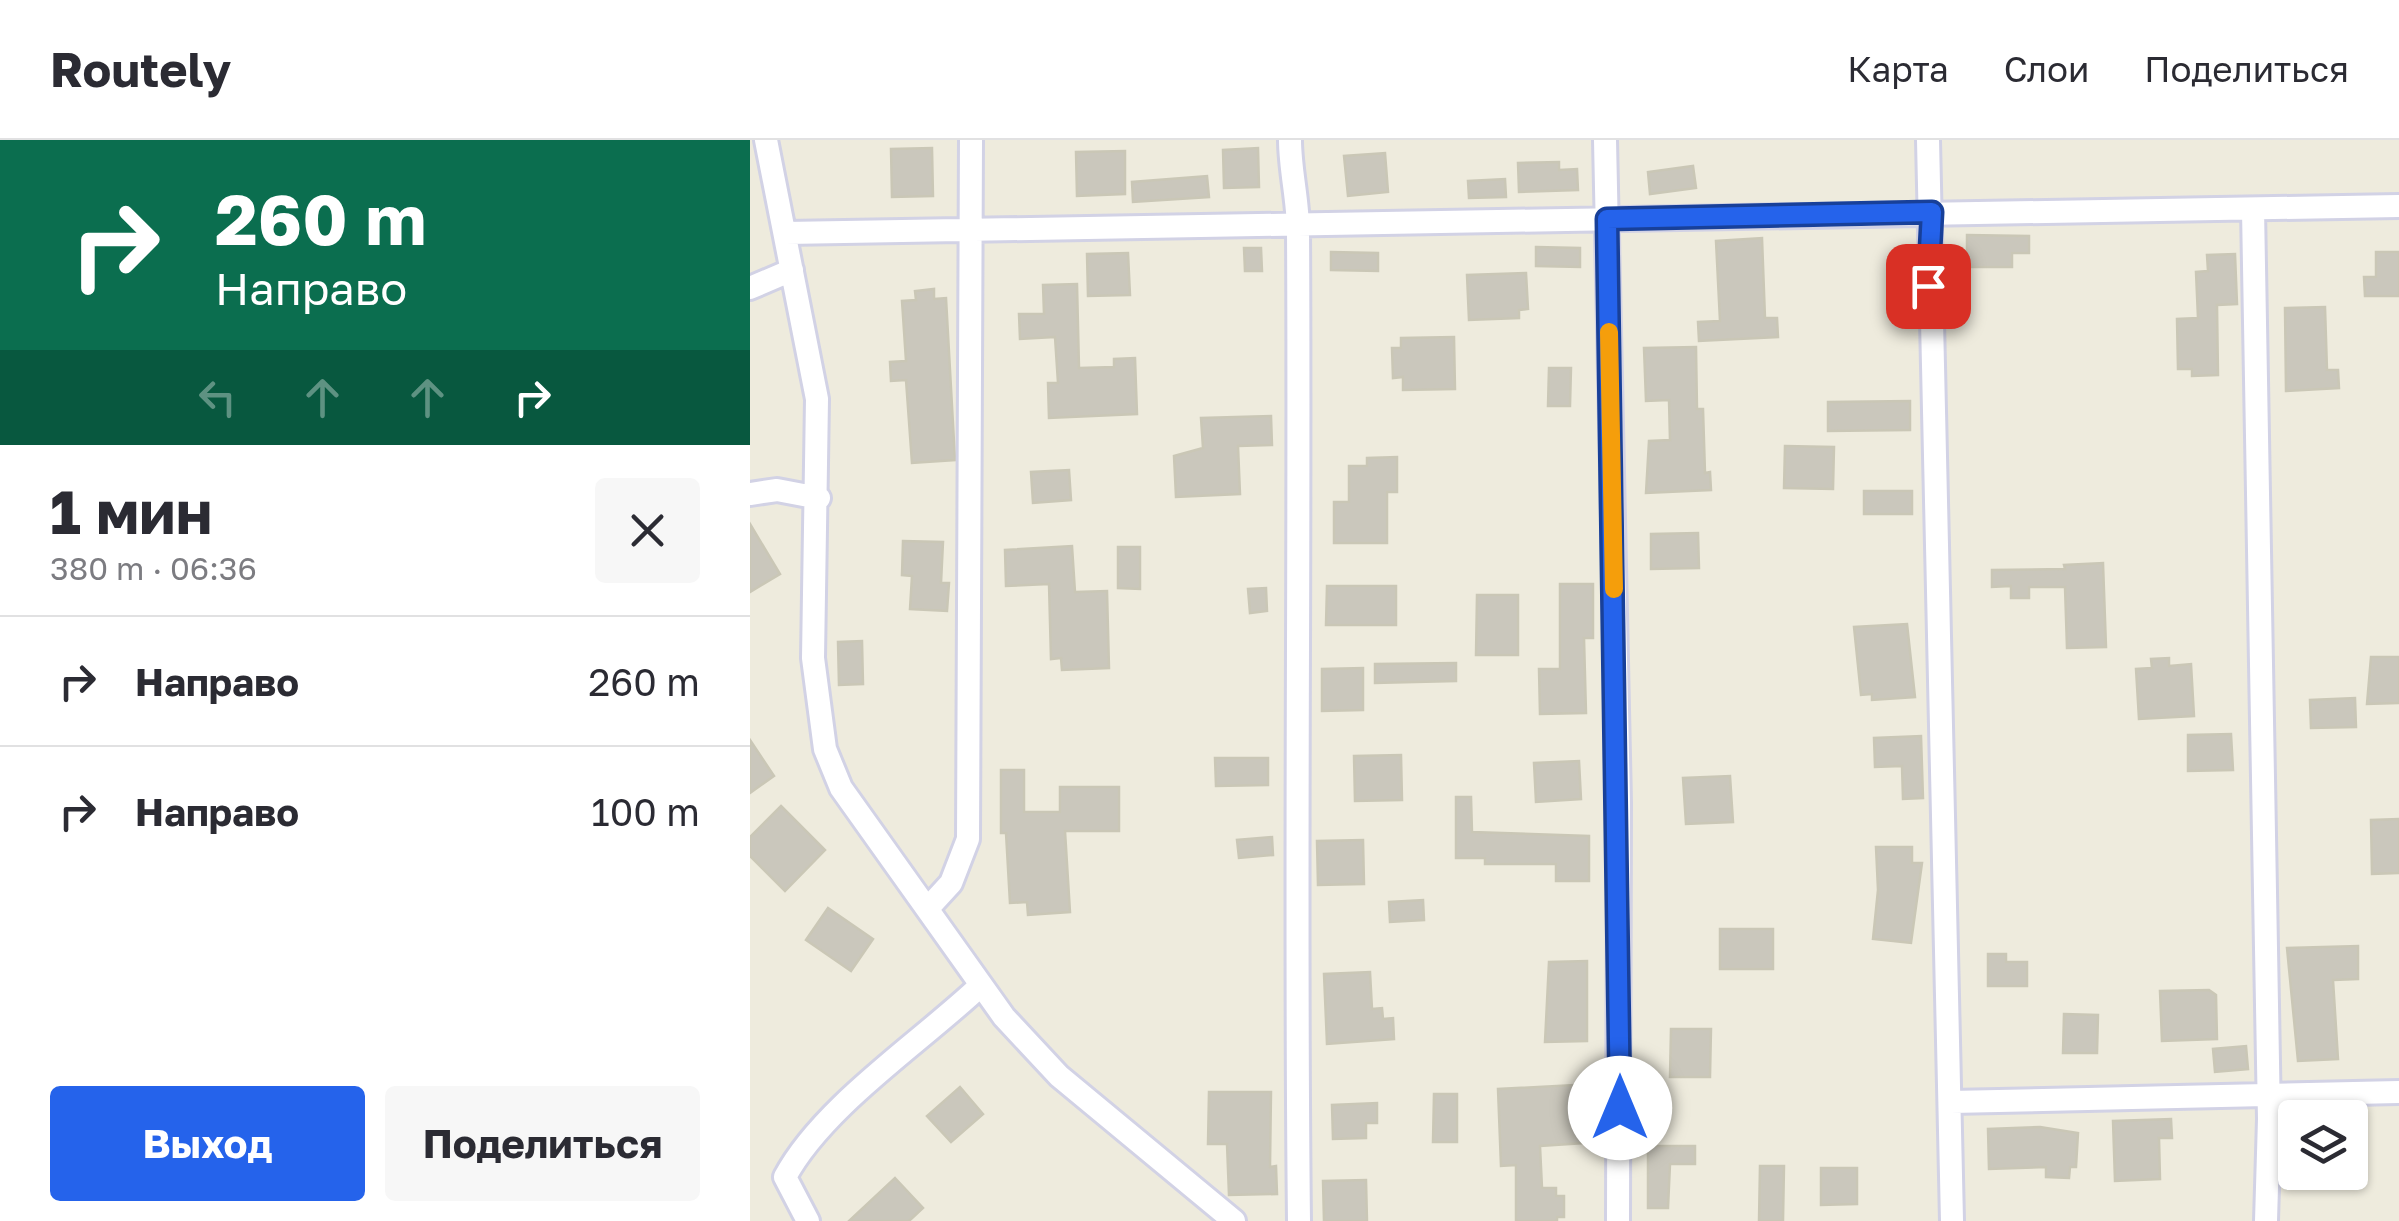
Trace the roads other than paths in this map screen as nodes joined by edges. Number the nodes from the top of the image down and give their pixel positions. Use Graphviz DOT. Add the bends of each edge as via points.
graph roads {
  1 [pos="766,140"];
  2 [pos="971,140"];
  3 [pos="1290,140"];
  4 [pos="1605,140"];
  5 [pos="1928,140"];
  6 [pos="2399,206"];
  7 [pos="2254,209"];
  8 [pos="1932,212"];
  9 [pos="1607,219"];
  10 [pos="1298,224"];
  11 [pos="973,228"];
  12 [pos="786,233"];
  13 [pos="792,270"];
  14 [pos="750,288"];
  15 [pos="750,494"];
  16 [pos="819,498"];
  17 [pos="929,906"];
  18 [pos="980,986"];
  19 [pos="2399,1092"];
  20 [pos="2268,1094"];
  21 [pos="1951,1102"];
  22 [pos="808,1221"];
  23 [pos="1234,1221"];
  24 [pos="1300,1221"];
  25 [pos="1618,1221"];
  26 [pos="1952,1221"];
  27 [pos="2266,1221"];
  1 -- 12 [label="street"];
  2 -- 11 [label="street"];
  3 -- 10 [label="street"];
  4 -- 9 [label="street"];
  5 -- 8 [label="street"];
  6 -- 7 [label="street"];
  7 -- 8 [label="street"];
  7 -- 20 [label="street"];
  8 -- 9 [label="street"];
  8 -- 21 [label="street" via="1929,322"];
  9 -- 10 [label="street"];
  9 -- 25 [label="street" via="1619,822"];
  10 -- 11 [label="street"];
  10 -- 24 [label="street"];
  11 -- 12 [label="street"];
  11 -- 17 [label="street" via="968,839 951,883"];
  12 -- 13 [label="street"];
  13 -- 14 [label="street"];
  13 -- 16 [label="street" via="817,399"];
  15 -- 16 [label="street" via="777,490"];
  16 -- 17 [label="street" via="813,658 824,749 860,818"];
  17 -- 18 [label="street"];
  18 -- 22 [label="street" via="797,1154 785,1176"];
  18 -- 23 [label="street" via="1060,1076"];
  19 -- 20 [label="street"];
  20 -- 21 [label="street"];
  20 -- 27 [label="street"];
  21 -- 26 [label="street"];
}
